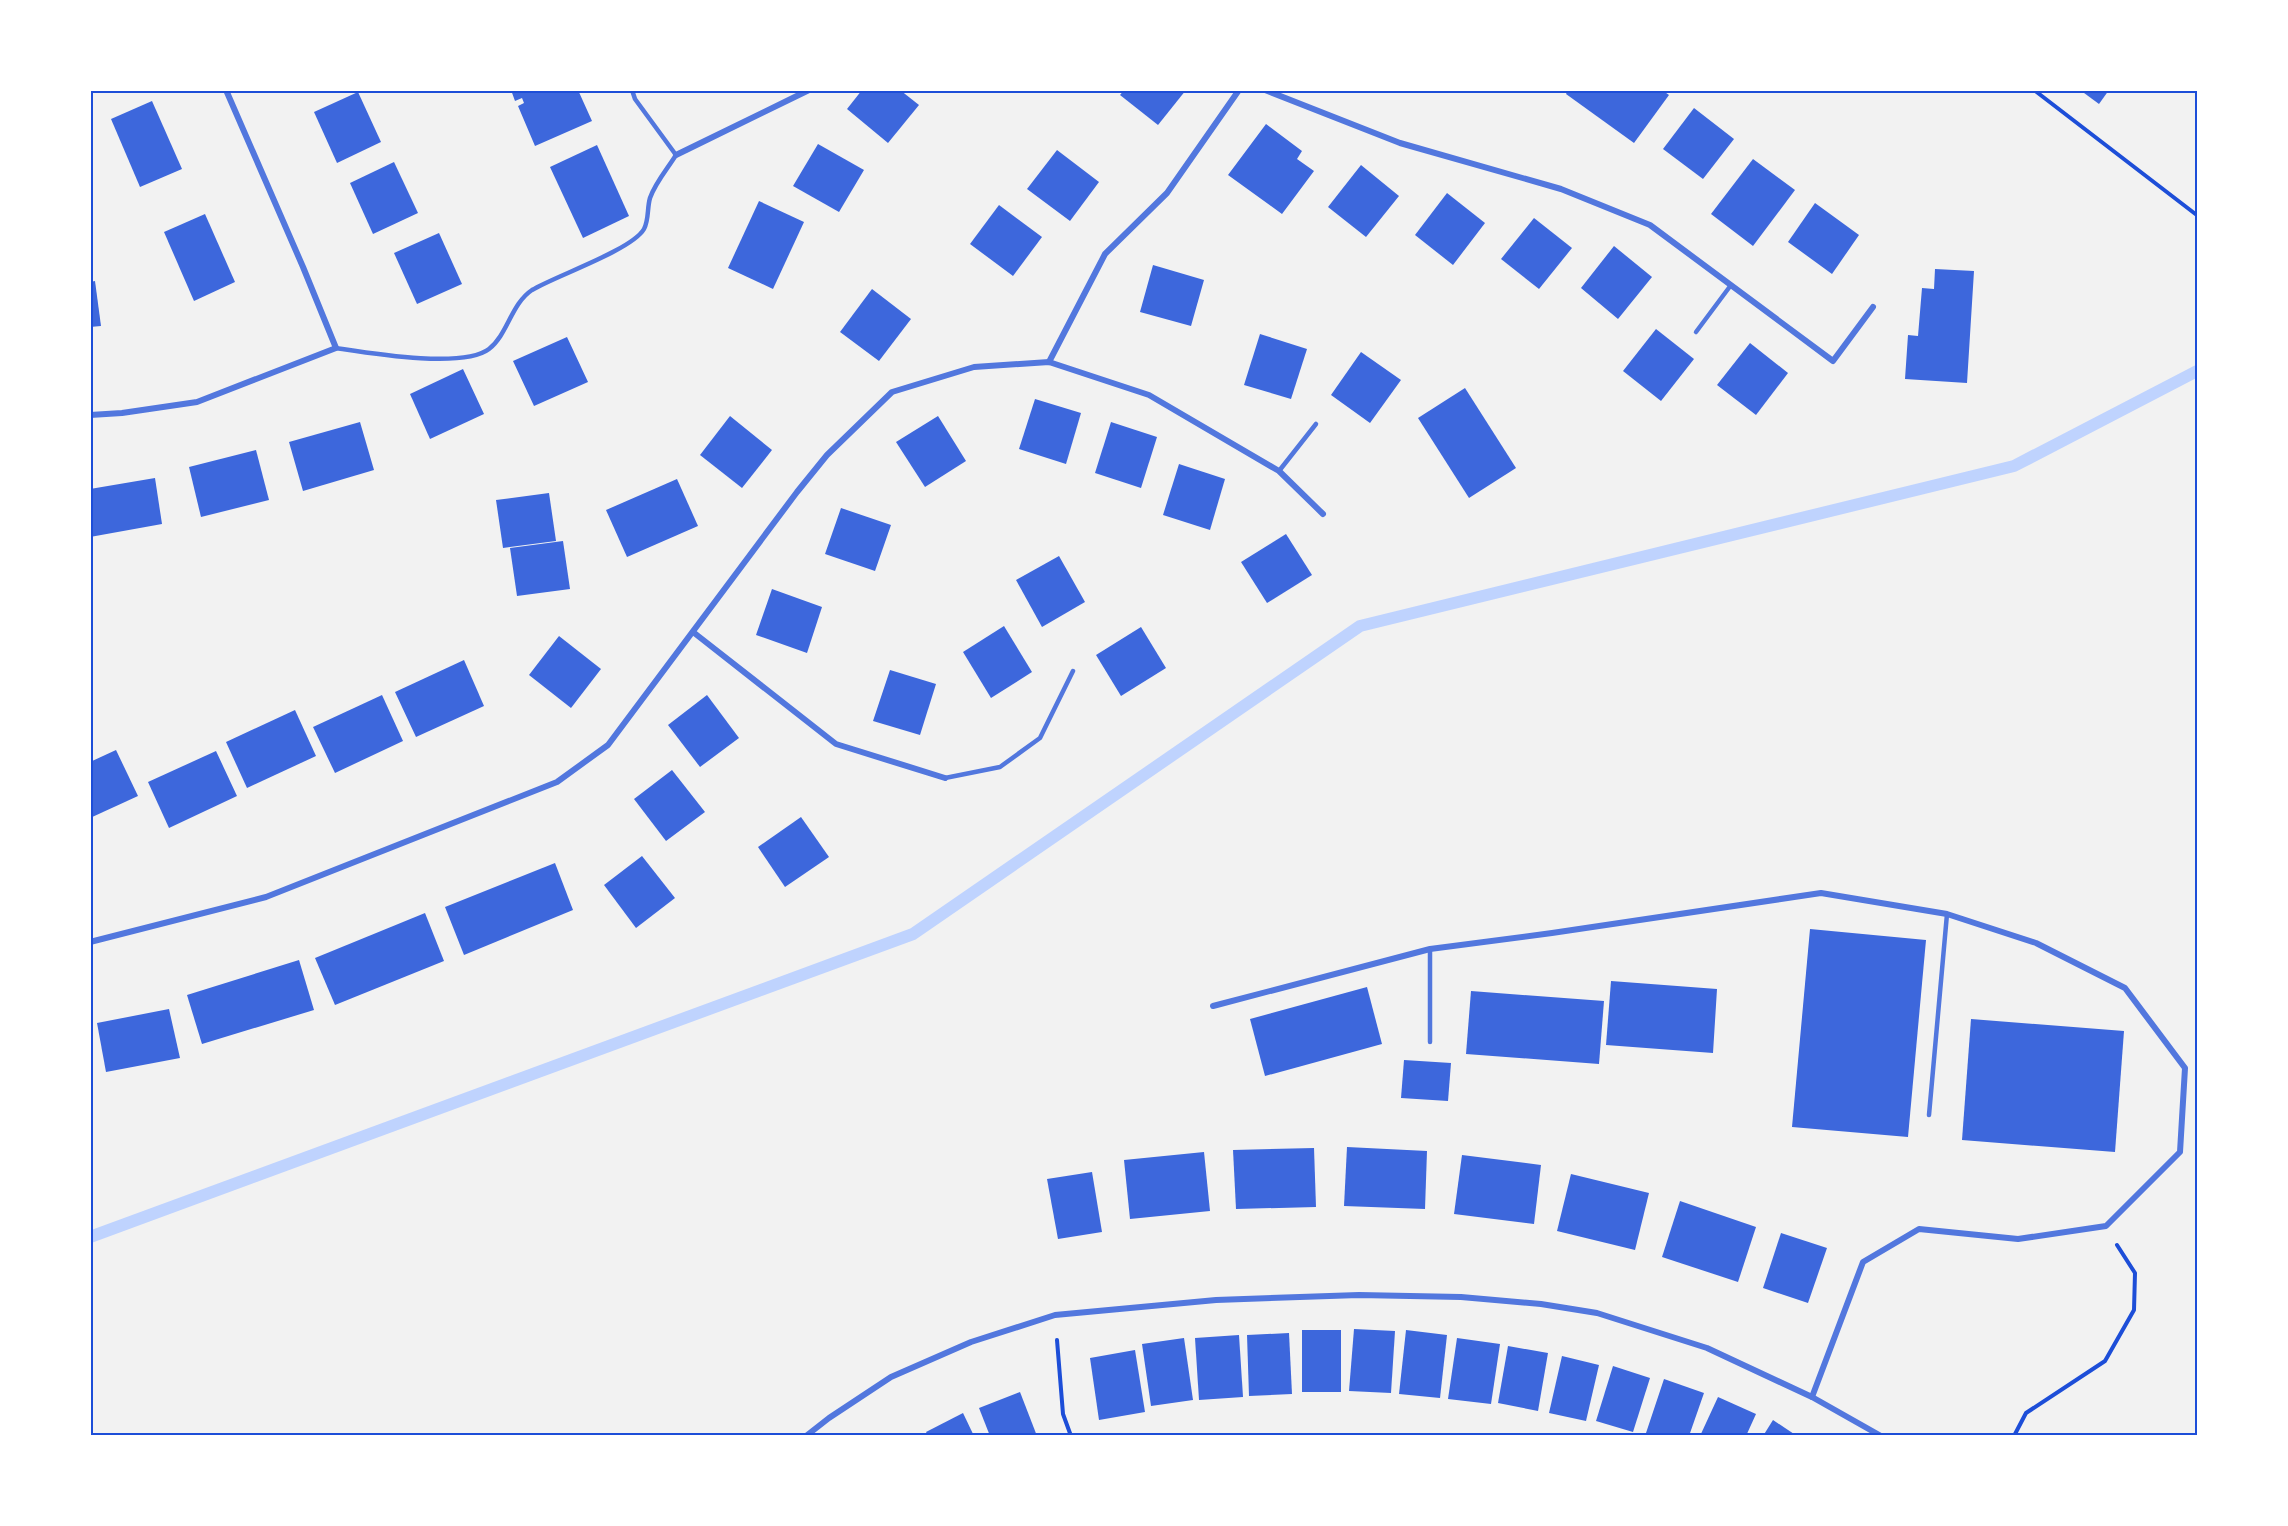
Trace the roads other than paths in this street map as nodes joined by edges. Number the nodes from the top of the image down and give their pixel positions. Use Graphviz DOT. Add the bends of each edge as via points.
graph roads {
  1 [pos="226,90"];
  2 [pos="632,90"];
  3 [pos="809,90"];
  4 [pos="1239,90"];
  5 [pos="1265,90"];
  6 [pos="676,155"];
  7 [pos="1731,285"];
  8 [pos="1873,307"];
  9 [pos="1696,332"];
  10 [pos="336,348"];
  11 [pos="1049,362"];
  12 [pos="90,415"];
  13 [pos="1316,424"];
  14 [pos="1279,471"];
  15 [pos="1323,514"];
  16 [pos="693,632"];
  17 [pos="1073,671"];
  18 [pos="945,778"];
  19 [pos="1947,914"];
  20 [pos="90,942"];
  21 [pos="1430,949"];
  22 [pos="1213,1006"];
  23 [pos="1430,1042"];
  24 [pos="1929,1115"];
  25 [pos="1812,1397"];
  26 [pos="806,1436"];
  27 [pos="1881,1436"];
  1 -- 10 [label="street"];
  2 -- 6 [label="lane"];
  3 -- 6 [label="street"];
  4 -- 11 [label="street" via="1167,193 1105,254"];
  5 -- 7 [label="street" via="1400,144 1561,189 1650,225"];
  6 -- 10 [label="lane" via="650,198 644,230 586,266 527,294 497,340 476,357 412,359"];
  7 -- 8 [label="street" via="1833,361"];
  7 -- 9 [label="lane"];
  10 -- 12 [label="street" via="197,402"];
  11 -- 14 [label="street" via="1149,395"];
  11 -- 16 [label="street" via="974,367 892,393 820,465"];
  13 -- 14 [label="lane"];
  14 -- 15 [label="street"];
  16 -- 18 [label="street" via="836,744"];
  16 -- 20 [label="street" via="608,745 557,782 266,897"];
  17 -- 18 [label="lane" via="1040,738 1000,767"];
  19 -- 21 [label="street" via="1821,893"];
  19 -- 24 [label="lane"];
  19 -- 25 [label="street" via="2036,943 2126,988 2185,1068 2180,1152 2106,1226 2018,1239 1919,1229 1863,1262"];
  21 -- 22 [label="street"];
  21 -- 23 [label="lane"];
  25 -- 26 [label="street" via="1707,1348 1597,1313 1461,1297 1301,1296 1142,1305 1055,1315 971,1342 891,1377"];
  25 -- 27 [label="street"];
}
